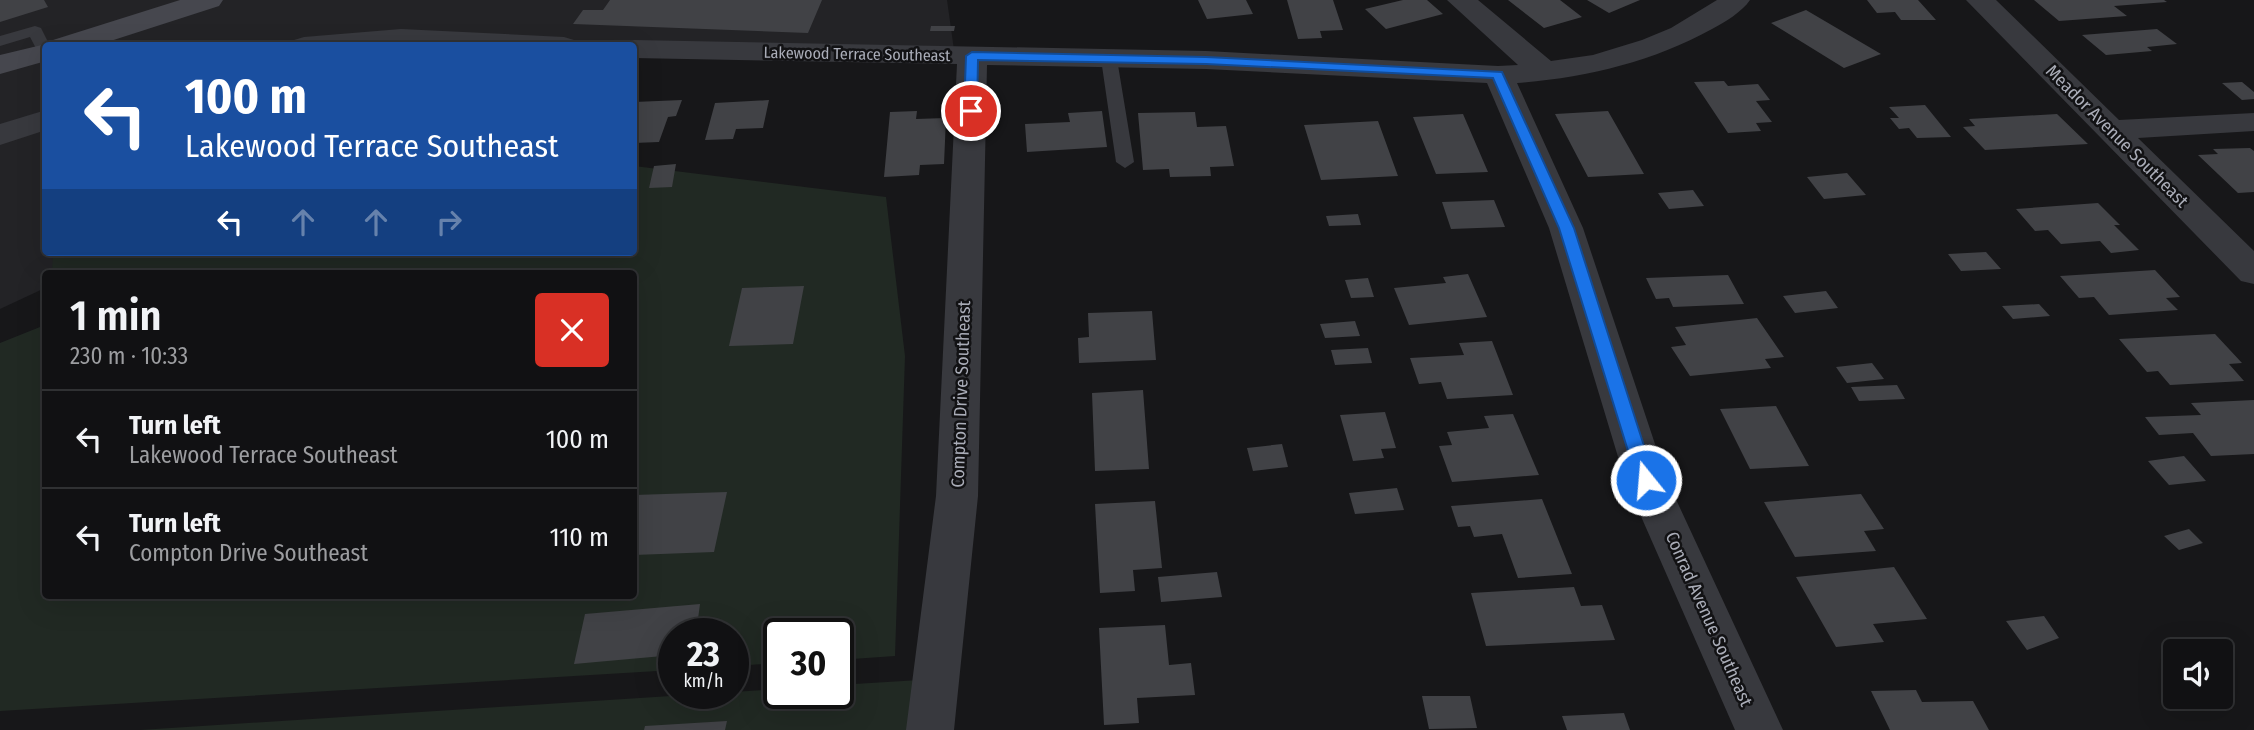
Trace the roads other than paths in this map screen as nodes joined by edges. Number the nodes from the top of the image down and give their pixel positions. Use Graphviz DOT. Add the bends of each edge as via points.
graph roads {
  1 [pos="209,0"];
  2 [pos="1461,0"];
  3 [pos="1736,0"];
  4 [pos="1980,0"];
  5 [pos="0,42"];
  6 [pos="76,42"];
  7 [pos="322,42"];
  8 [pos="491,42"];
  9 [pos="42,45"];
  10 [pos="637,49"];
  11 [pos="42,52"];
  12 [pos="972,56"];
  13 [pos="1109,59"];
  14 [pos="0,65"];
  15 [pos="1545,72"];
  16 [pos="1498,75"];
  17 [pos="42,120"];
  18 [pos="2254,121"];
  19 [pos="2111,130"];
  20 [pos="0,135"];
  21 [pos="1125,162"];
  22 [pos="2254,272"];
  23 [pos="930,730"];
  24 [pos="1759,730"];
  1 -- 6 [label="main road"];
  2 -- 15 [label="street"];
  3 -- 15 [label="street, Lakewood Terrace Southeast" via="1710,20 1626,57"];
  4 -- 19 [label="street, Meador Avenue Southeast"];
  5 -- 9 [label="lane" via="35,31"];
  7 -- 8 [label="street" via="400,37"];
  10 -- 12 [label="street, Lakewood Terrace Southeast"];
  11 -- 14 [label="main road"];
  12 -- 13 [label="street, Lakewood Terrace Southeast"];
  12 -- 23 [label="street, Compton Drive Southeast" via="957,496"];
  13 -- 16 [label="street, Lakewood Terrace Southeast"];
  13 -- 21 [label="lane"];
  15 -- 16 [label="street, Lakewood Terrace Southeast"];
  16 -- 24 [label="street, Conrad Avenue Southeast" via="1566,228 1646,480"];
  17 -- 20 [label="street"];
  18 -- 19 [label="street"];
  19 -- 22 [label="street, Meador Avenue Southeast"];
}
